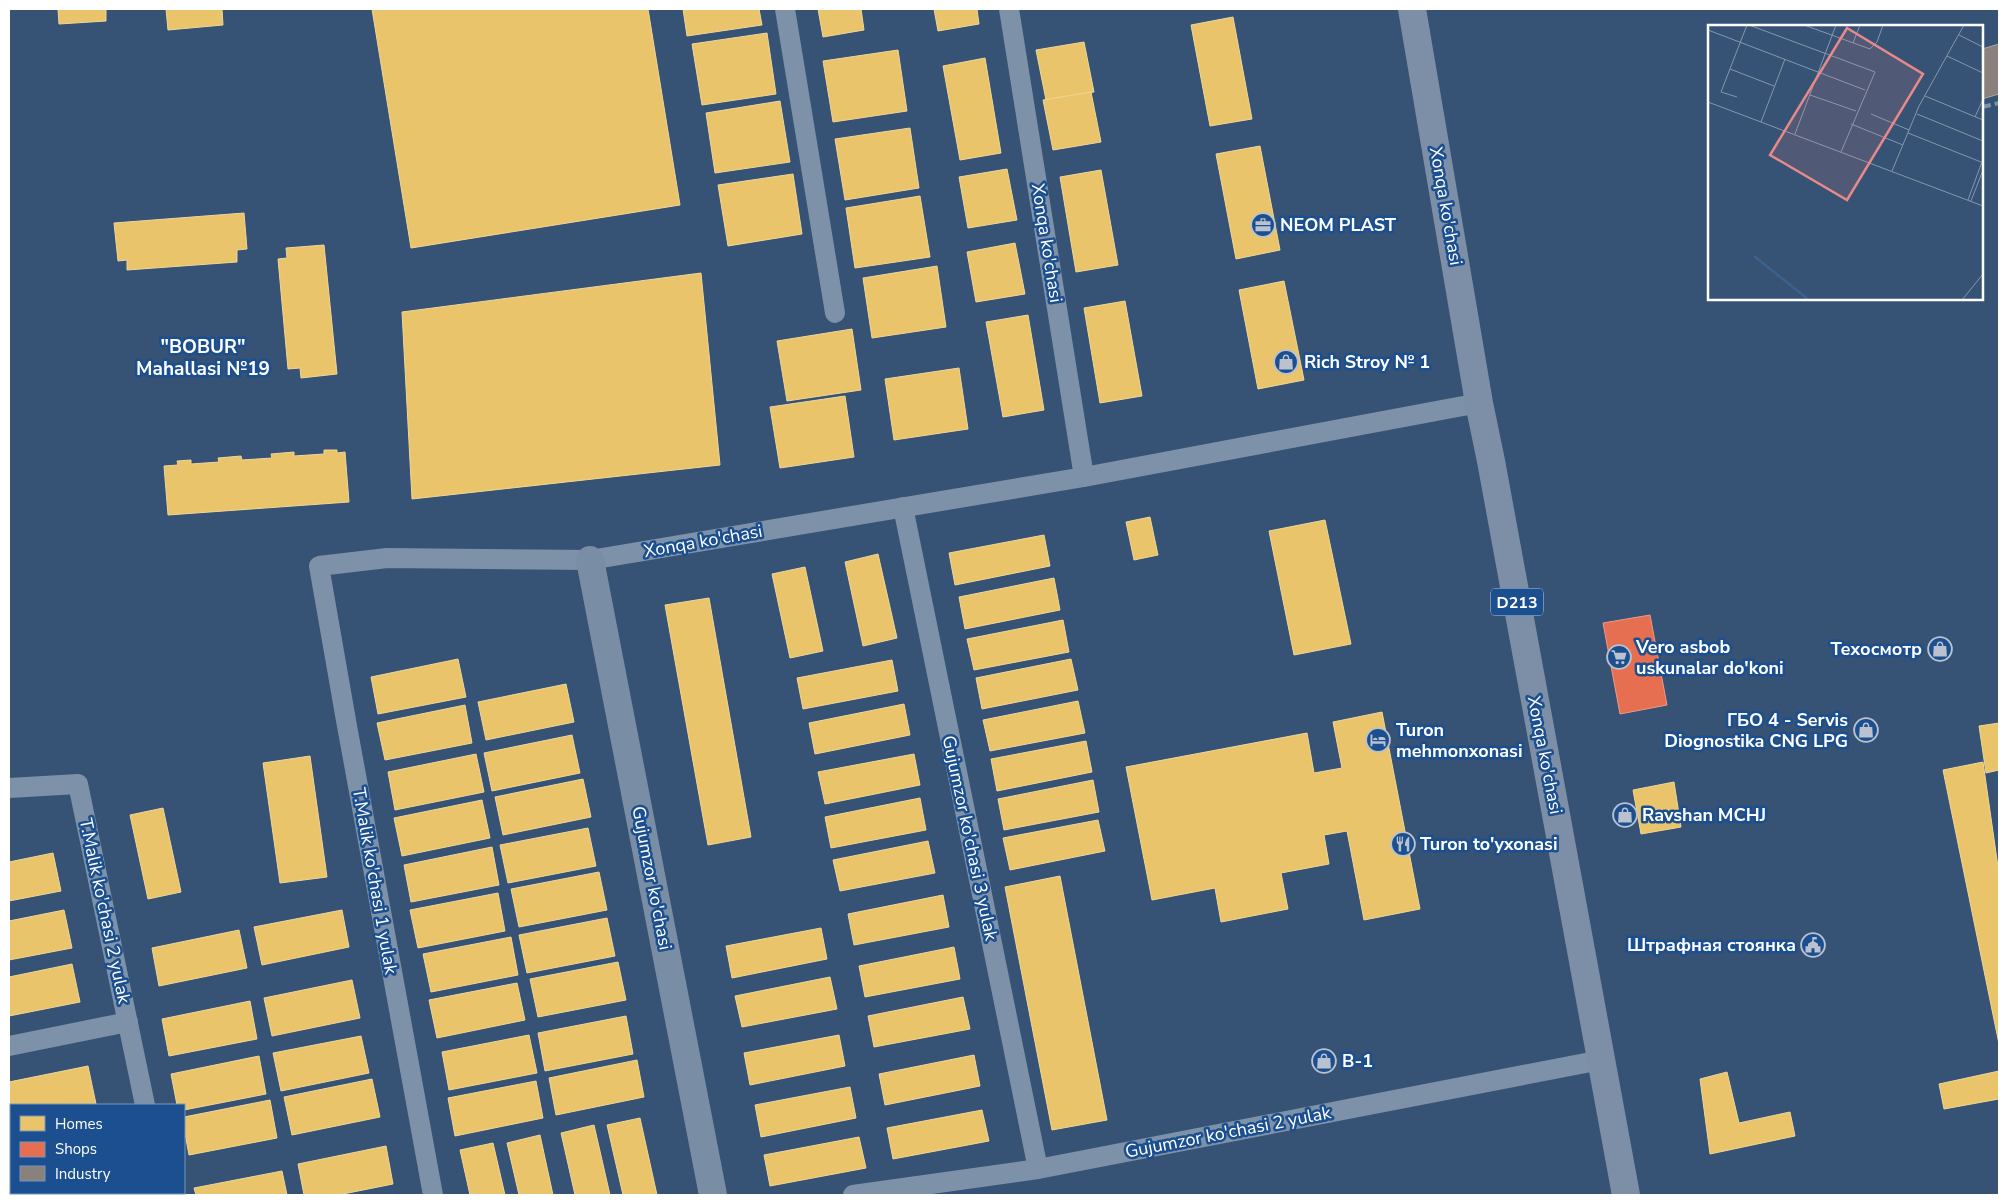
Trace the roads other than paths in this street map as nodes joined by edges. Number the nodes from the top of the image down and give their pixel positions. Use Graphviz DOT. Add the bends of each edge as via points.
graph roads {
  1 [pos="786,9"];
  2 [pos="1009,9"];
  3 [pos="1412,9"];
  4 [pos="835,313"];
  5 [pos="1479,403"];
  6 [pos="1084,477"];
  7 [pos="902,508"];
  8 [pos="590,560"];
  9 [pos="319,566"];
  10 [pos="9,788"];
  11 [pos="128,1022"];
  12 [pos="9,1046"];
  13 [pos="1602,1060"];
  14 [pos="145,1104"];
  15 [pos="1038,1169"];
  16 [pos="433,1195"];
  17 [pos="713,1195"];
  18 [pos="853,1195"];
  19 [pos="1626,1195"];
  1 -- 4 [label="street"];
  2 -- 6 [label="street, Xonqa ko'chasi"];
  3 -- 5 [label="main road, Xonqa ko'chasi / D213"];
  5 -- 6 [label="street, Xonqa ko'chasi"];
  5 -- 13 [label="main road, Xonqa ko'chasi / D213"];
  6 -- 7 [label="street, Xonqa ko'chasi"];
  7 -- 8 [label="street, Xonqa ko'chasi"];
  7 -- 15 [label="street, Gujumzor ko'chasi 3 yulak"];
  8 -- 9 [label="street, Xonqa ko'chasi" via="387,558"];
  8 -- 17 [label="street, Gujumzor ko'chasi"];
  9 -- 16 [label="street, T.Malik ko'chasi 1 yulak"];
  10 -- 11 [label="street, T.Malik ko'chasi 2 yulak" via="78,784"];
  11 -- 12 [label="street"];
  11 -- 14 [label="street, T.Malik ko'chasi 2 yulak"];
  13 -- 15 [label="street, Gujumzor ko'chasi 2 yulak"];
  13 -- 19 [label="main road, Xonqa ko'chasi / D213"];
  15 -- 18 [label="street, Gujumzor ko'chasi 2 yulak"];
}
